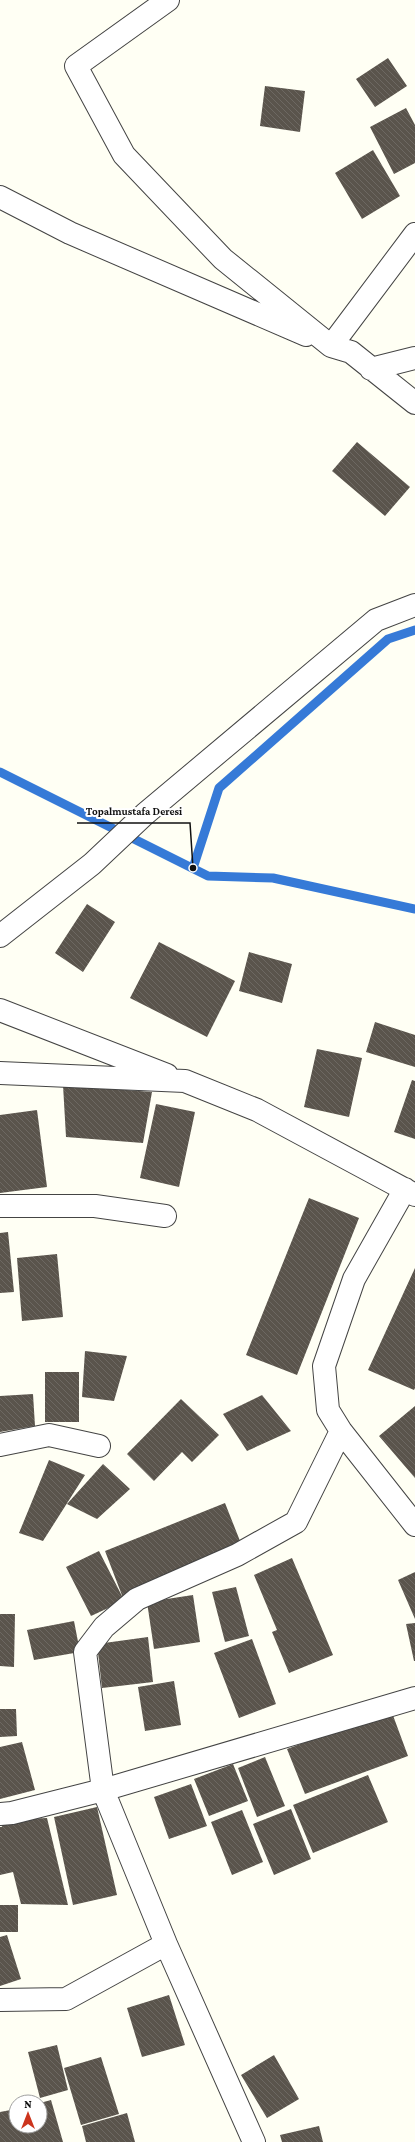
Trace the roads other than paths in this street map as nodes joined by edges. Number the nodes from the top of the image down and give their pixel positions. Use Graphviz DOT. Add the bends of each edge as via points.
graph roads {
  1 [pos="168,0"];
  2 [pos="0,197"];
  3 [pos="415,234"];
  4 [pos="331,346"];
  5 [pos="415,358"];
  6 [pos="371,369"];
  7 [pos="415,403"];
  8 [pos="415,605"];
  9 [pos="0,936"];
  10 [pos="0,1010"];
  11 [pos="0,1073"];
  12 [pos="185,1081"];
  13 [pos="410,1192"];
  14 [pos="0,1206"];
  15 [pos="164,1216"];
  16 [pos="341,1431"];
  17 [pos="0,1445"];
  18 [pos="99,1446"];
  19 [pos="415,1525"];
  20 [pos="415,1698"];
  21 [pos="103,1790"];
  22 [pos="0,1814"];
  23 [pos="166,1944"];
  24 [pos="0,2000"];
  25 [pos="254,2142"];
  1 -- 4 [label="street" via="76,66 124,155 223,260"];
  2 -- 4 [label="street" via="70,233"];
  3 -- 4 [label="street"];
  4 -- 6 [label="street" via="351,352"];
  5 -- 6 [label="street"];
  6 -- 7 [label="street"];
  8 -- 9 [label="street" via="376,620 145,814 92,864"];
  10 -- 12 [label="street"];
  11 -- 12 [label="street"];
  12 -- 13 [label="street" via="257,1110"];
  13 -- 16 [label="street" via="354,1279 324,1366 328,1410"];
  14 -- 15 [label="street" via="95,1206"];
  16 -- 19 [label="street"];
  16 -- 21 [label="street" via="296,1522 237,1555 137,1598 104,1627 85,1652"];
  17 -- 18 [label="street" via="49,1435"];
  20 -- 21 [label="street"];
  21 -- 22 [label="street"];
  21 -- 23 [label="street"];
  23 -- 24 [label="street" via="66,1999"];
  23 -- 25 [label="street"];
}
